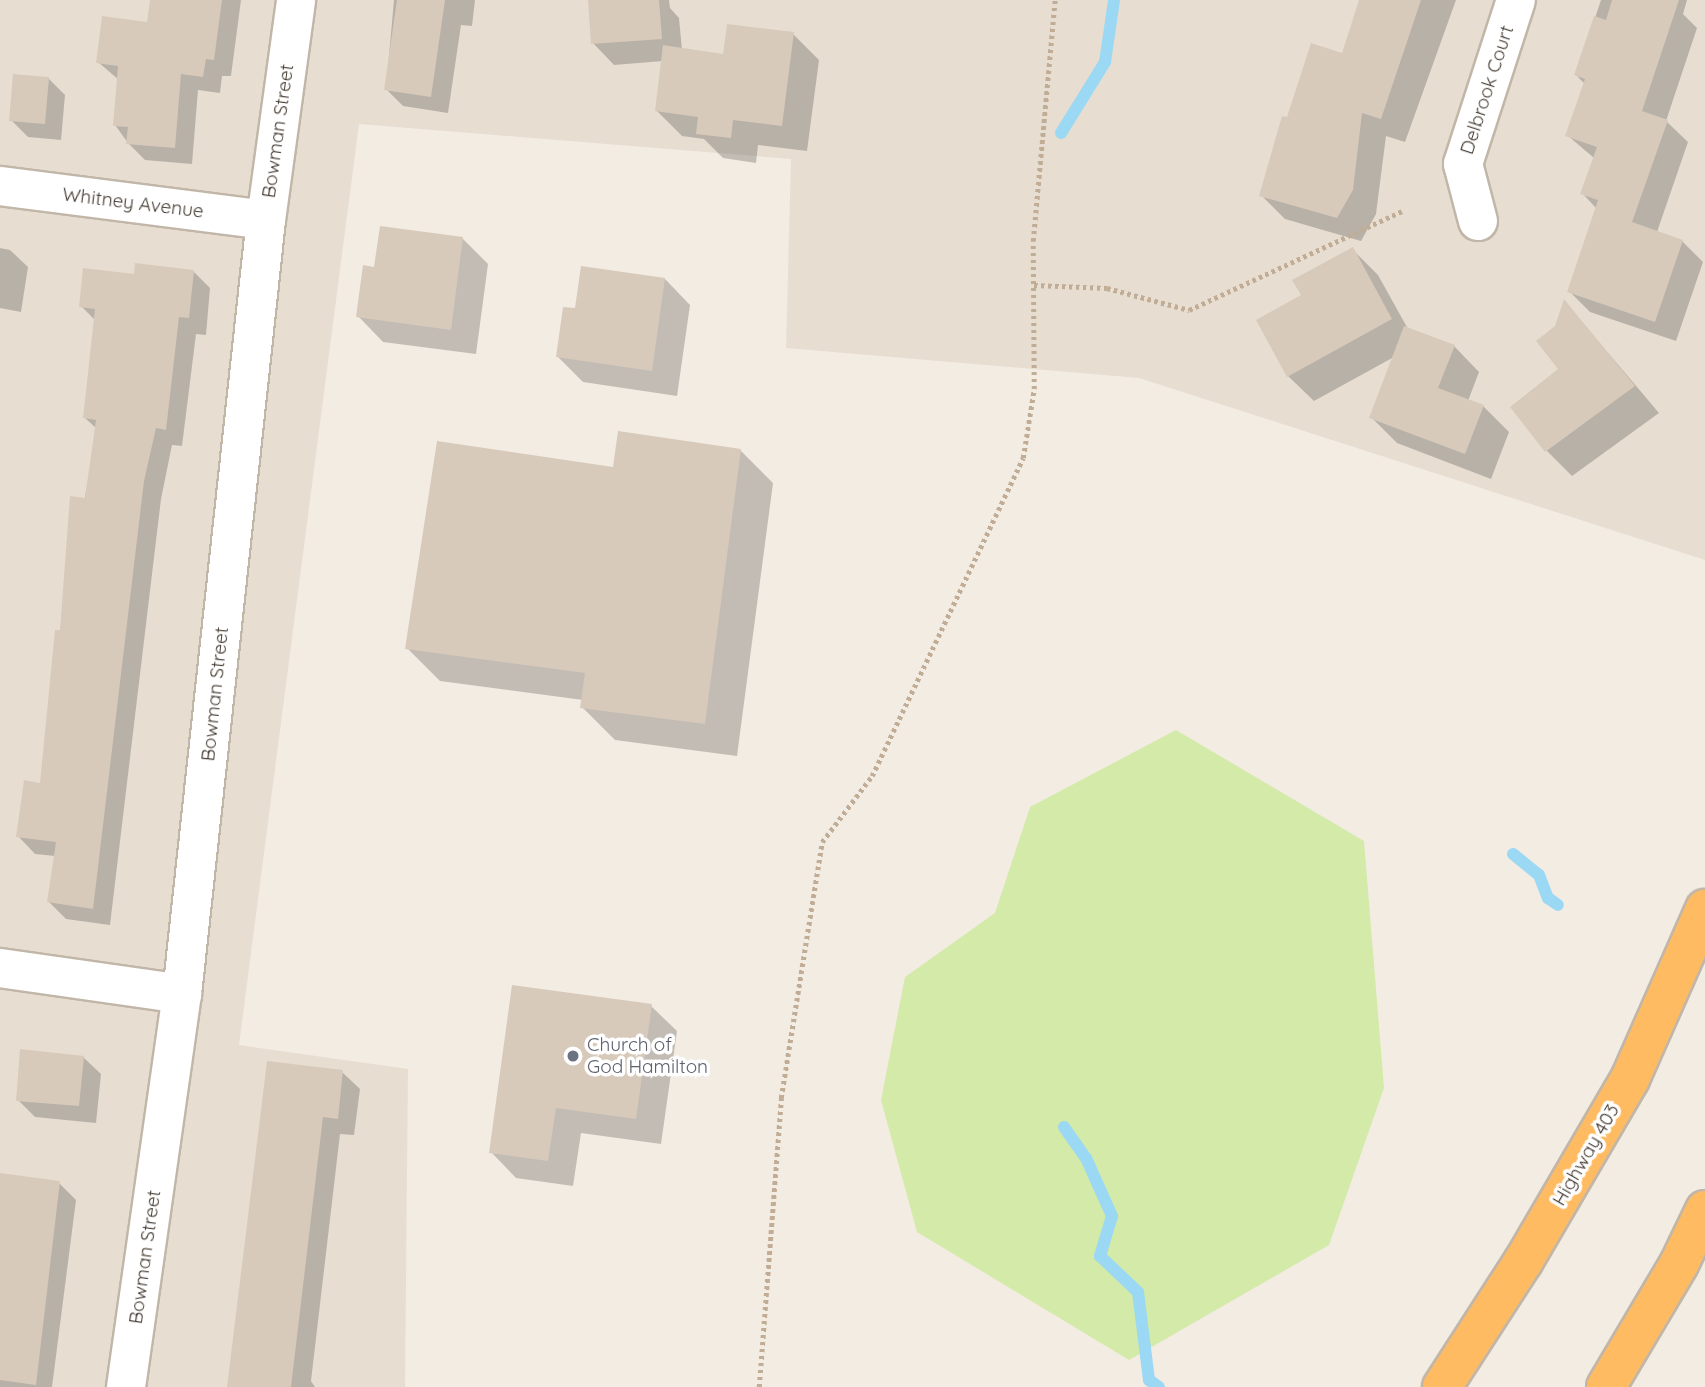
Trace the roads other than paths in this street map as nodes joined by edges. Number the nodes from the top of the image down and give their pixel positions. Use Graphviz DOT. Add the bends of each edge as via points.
graph roads {
  1 [pos="296,0"];
  2 [pos="1516,0"];
  3 [pos="0,186"];
  4 [pos="266,220"];
  5 [pos="1478,221"];
  6 [pos="1705,909"];
  7 [pos="0,968"];
  8 [pos="182,994"];
  9 [pos="1705,1210"];
  10 [pos="126,1387"];
  11 [pos="1442,1387"];
  12 [pos="1606,1387"];
  1 -- 4 [label="street, Bowman Street"];
  2 -- 5 [label="street, Delbrook Court" via="1464,164"];
  3 -- 4 [label="street, Whitney Avenue"];
  4 -- 8 [label="street, Bowman Street"];
  6 -- 11 [label="highway, Highway 403" via="1630,1079 1523,1262"];
  7 -- 8 [label="street"];
  8 -- 10 [label="street, Bowman Street"];
  9 -- 12 [label="highway" via="1679,1264"];
}
